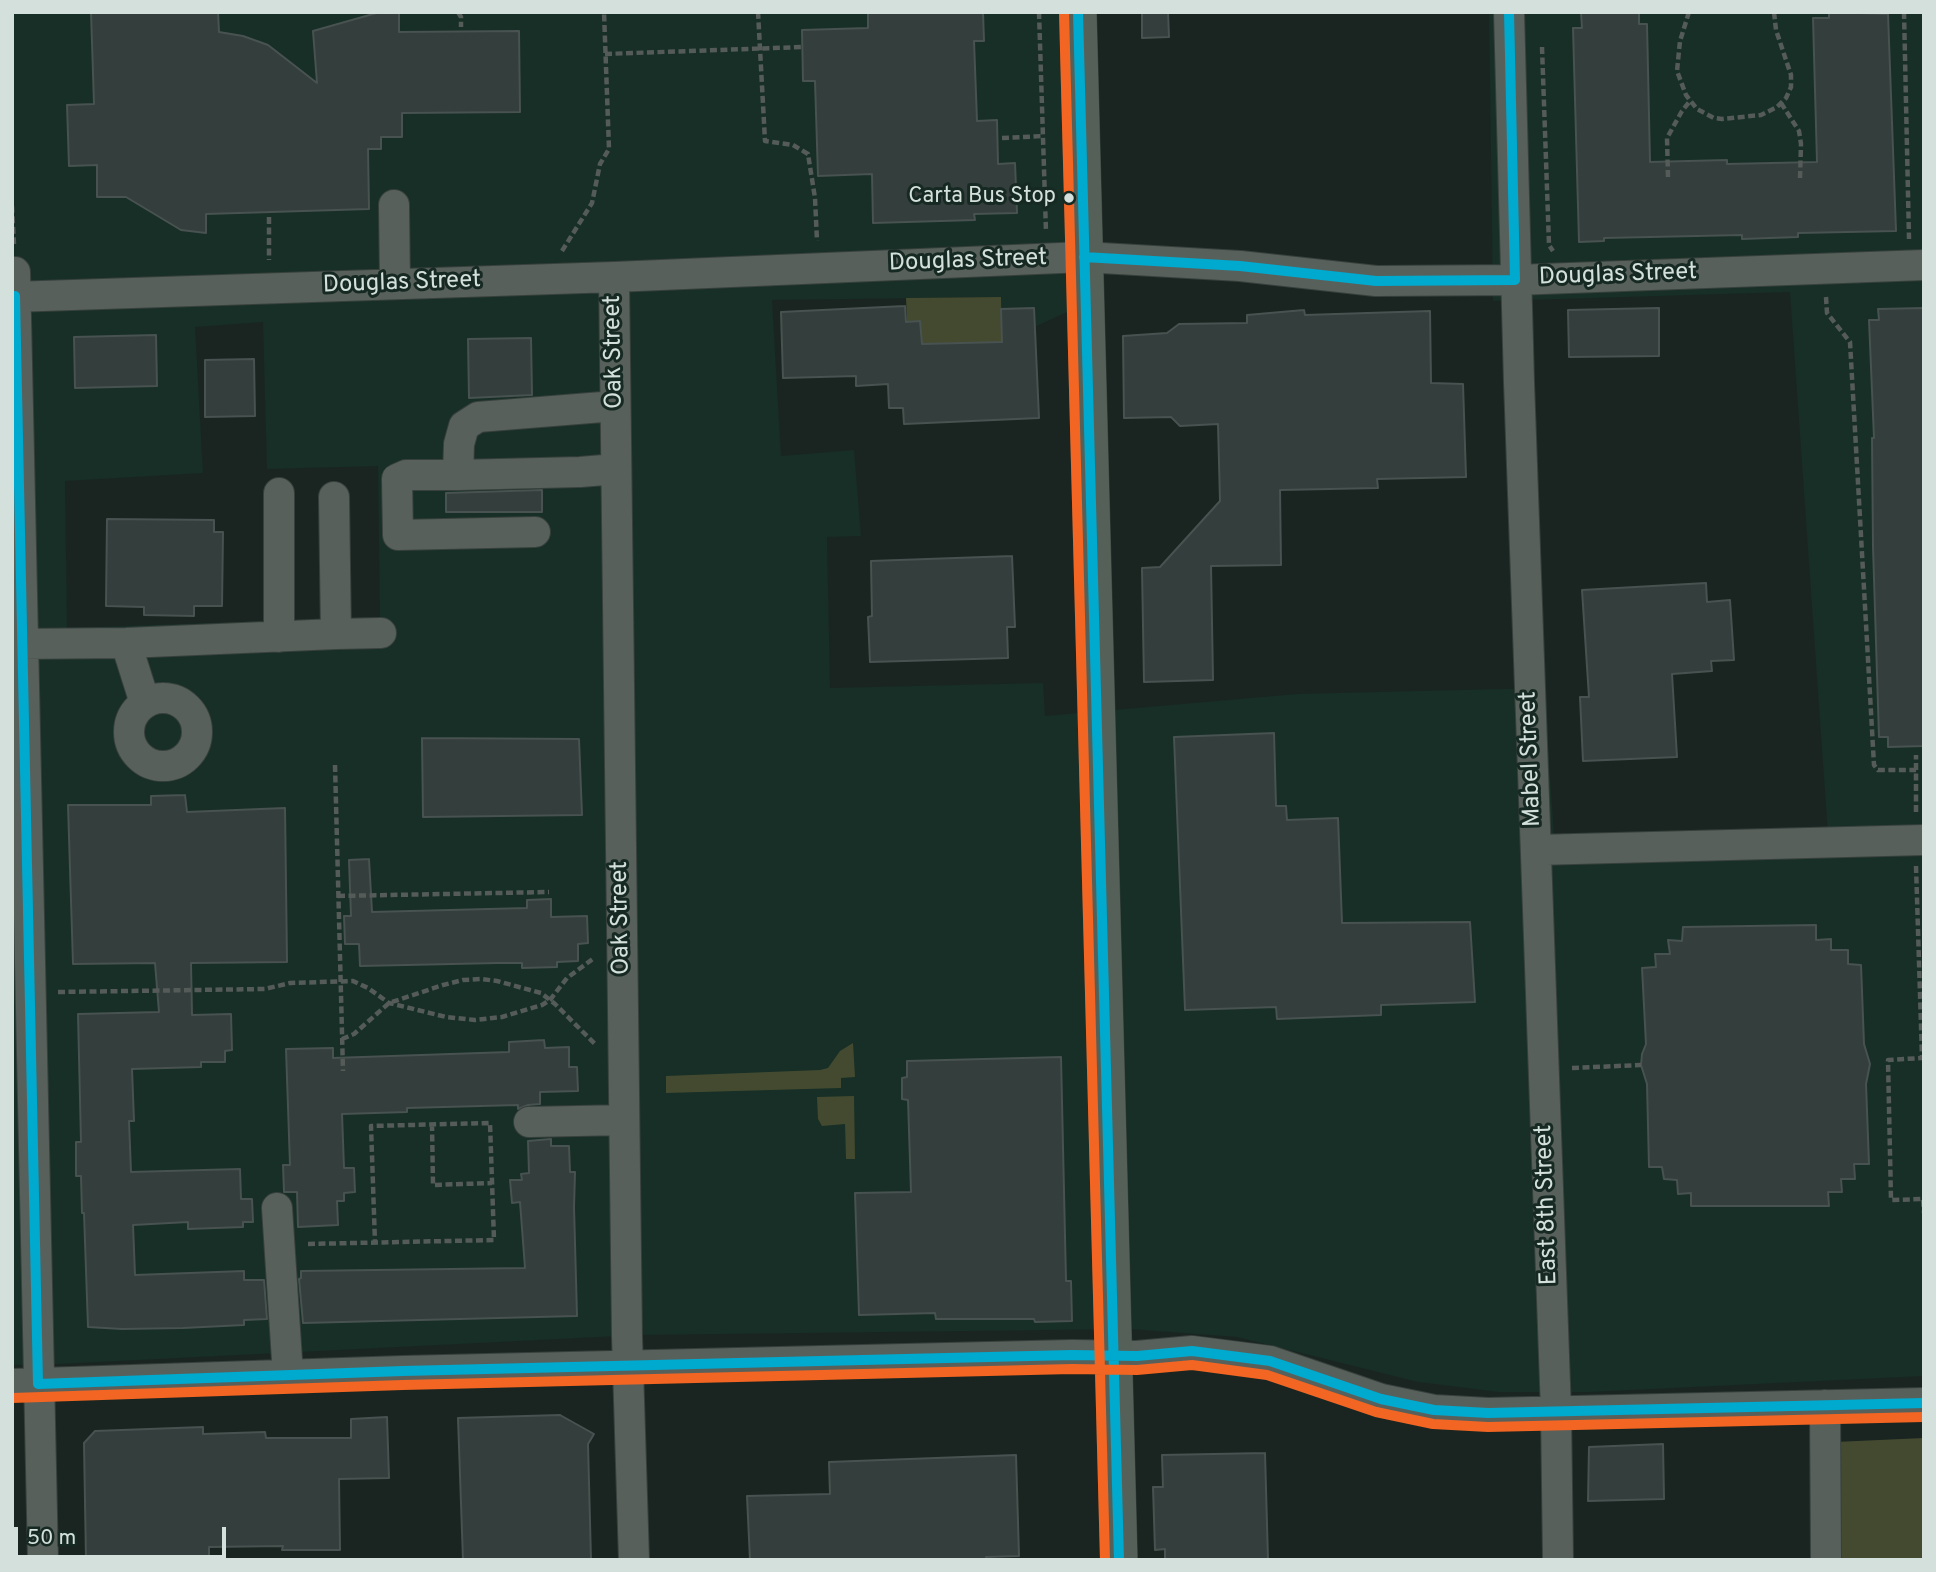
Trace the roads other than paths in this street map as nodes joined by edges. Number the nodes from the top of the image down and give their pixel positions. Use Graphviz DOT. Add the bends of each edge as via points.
graph roads {
  1 [pos="1078,12"];
  2 [pos="1509,12"];
  3 [pos="394,205"];
  4 [pos="1920,252"];
  5 [pos="1084,257"];
  6 [pos="614,277"];
  7 [pos="1515,279"];
  8 [pos="395,284"];
  9 [pos="14,288"];
  10 [pos="615,406"];
  11 [pos="616,469"];
  12 [pos="458,475"];
  13 [pos="279,493"];
  14 [pos="334,497"];
  15 [pos="535,532"];
  16 [pos="381,633"];
  17 [pos="336,634"];
  18 [pos="279,637"];
  19 [pos="126,643"];
  20 [pos="17,644"];
  21 [pos="145,703"];
  22 [pos="1920,840"];
  23 [pos="1536,850"];
  24 [pos="624,1120"];
  25 [pos="529,1122"];
  26 [pos="277,1208"];
  27 [pos="1113,1354"];
  28 [pos="628,1366"];
  29 [pos="288,1375"];
  30 [pos="25,1384"];
  31 [pos="1924,1403"];
  32 [pos="1825,1405"];
  33 [pos="1556,1411"];
  34 [pos="43,1560"];
  35 [pos="634,1560"];
  36 [pos="1119,1560"];
  37 [pos="1558,1560"];
  38 [pos="1826,1560"];
  1 -- 5 [label="main road"];
  2 -- 7 [label="street"];
  3 -- 8 [label="street"];
  4 -- 7 [label="street, Douglas Street"];
  5 -- 6 [label="street, Douglas Street"];
  5 -- 7 [label="street, Douglas Street" via="1240,265 1376,281"];
  5 -- 27 [label="main road"];
  6 -- 8 [label="street, Douglas Street"];
  6 -- 10 [label="street, Oak Street"];
  7 -- 23 [label="street, Mabel Street"];
  8 -- 9 [label="street, Douglas Street"];
  9 -- 20 [label="street"];
  10 -- 11 [label="street, Oak Street"];
  10 -- 12 [label="street" via="478,417 464,426"];
  11 -- 12 [label="street"];
  11 -- 24 [label="street, Oak Street"];
  12 -- 15 [label="street" via="397,479 398,535"];
  13 -- 18 [label="street"];
  14 -- 17 [label="street"];
  16 -- 17 [label="street"];
  17 -- 18 [label="street"];
  18 -- 19 [label="street"];
  19 -- 20 [label="street"];
  19 -- 21 [label="street"];
  20 -- 30 [label="street" via="30,992"];
  22 -- 23 [label="street, Mabel Street"];
  23 -- 33 [label="street, East 8th Street"];
  24 -- 25 [label="street"];
  24 -- 28 [label="street, Oak Street"];
  26 -- 29 [label="street"];
  27 -- 28 [label="street"];
  27 -- 33 [label="street" via="1192,1351 1270,1361 1381,1399 1434,1410"];
  27 -- 36 [label="main road"];
  28 -- 29 [label="street"];
  28 -- 35 [label="street, Oak Street"];
  29 -- 30 [label="street"];
  30 -- 34 [label="street"];
  31 -- 32 [label="street"];
  32 -- 33 [label="street"];
  32 -- 38 [label="street"];
  33 -- 37 [label="street, East 8th Street"];
}
